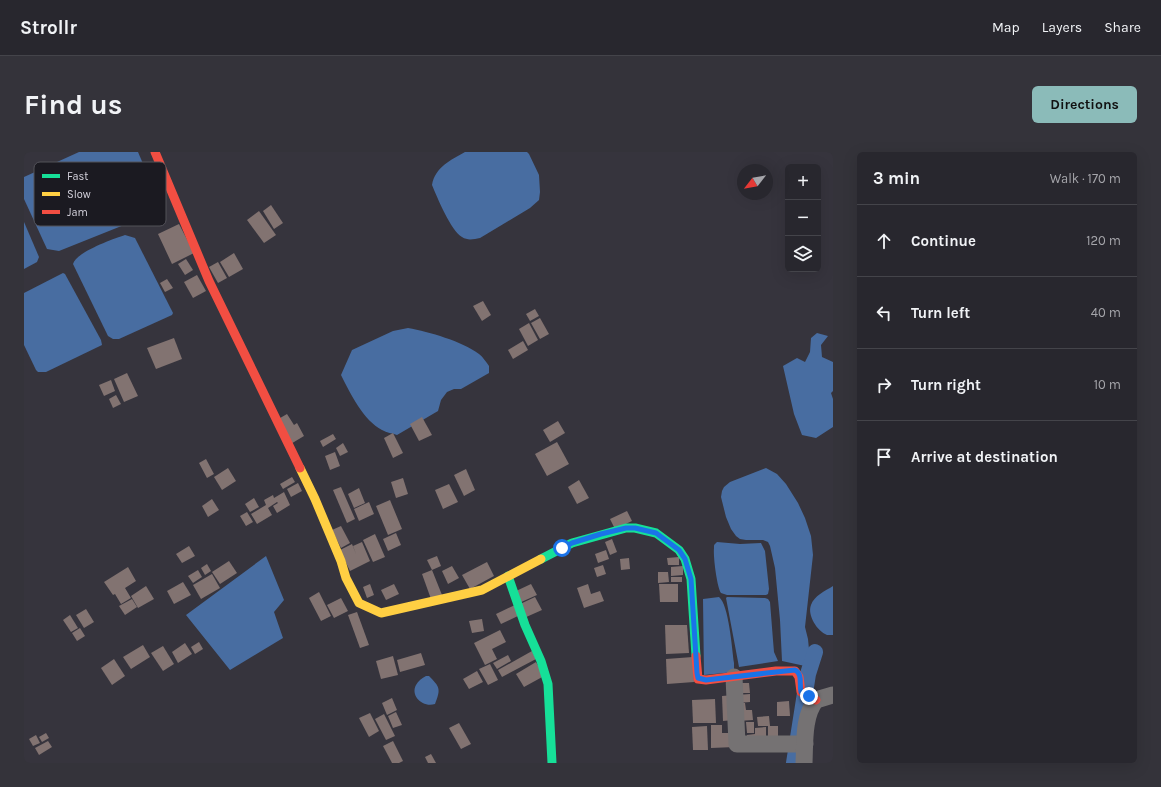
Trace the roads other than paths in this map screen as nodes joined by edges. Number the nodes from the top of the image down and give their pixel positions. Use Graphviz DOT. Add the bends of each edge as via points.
graph roads {
  1 [pos="155,152"];
  2 [pos="159,162"];
  3 [pos="166,178"];
  4 [pos="508,576"];
  5 [pos="734,677"];
  6 [pos="833,695"];
  7 [pos="816,700"];
  8 [pos="805,744"];
  9 [pos="552,763"];
  10 [pos="804,763"];
  1 -- 2 [label="street"];
  3 -- 4 [label="street" via="209,281 315,499 359,604 381,613 482,590"];
  4 -- 5 [label="street" via="572,543 601,534 626,528 656,533 679,550 685,559 691,579 698,678 706,680"];
  4 -- 9 [label="street" via="548,684"];
  5 -- 7 [label="street" via="795,670 800,675 801,692"];
  5 -- 8 [label="street" via="737,744"];
  6 -- 7 [label="street"];
  7 -- 8 [label="street" via="809,713"];
  8 -- 10 [label="street"];
}
